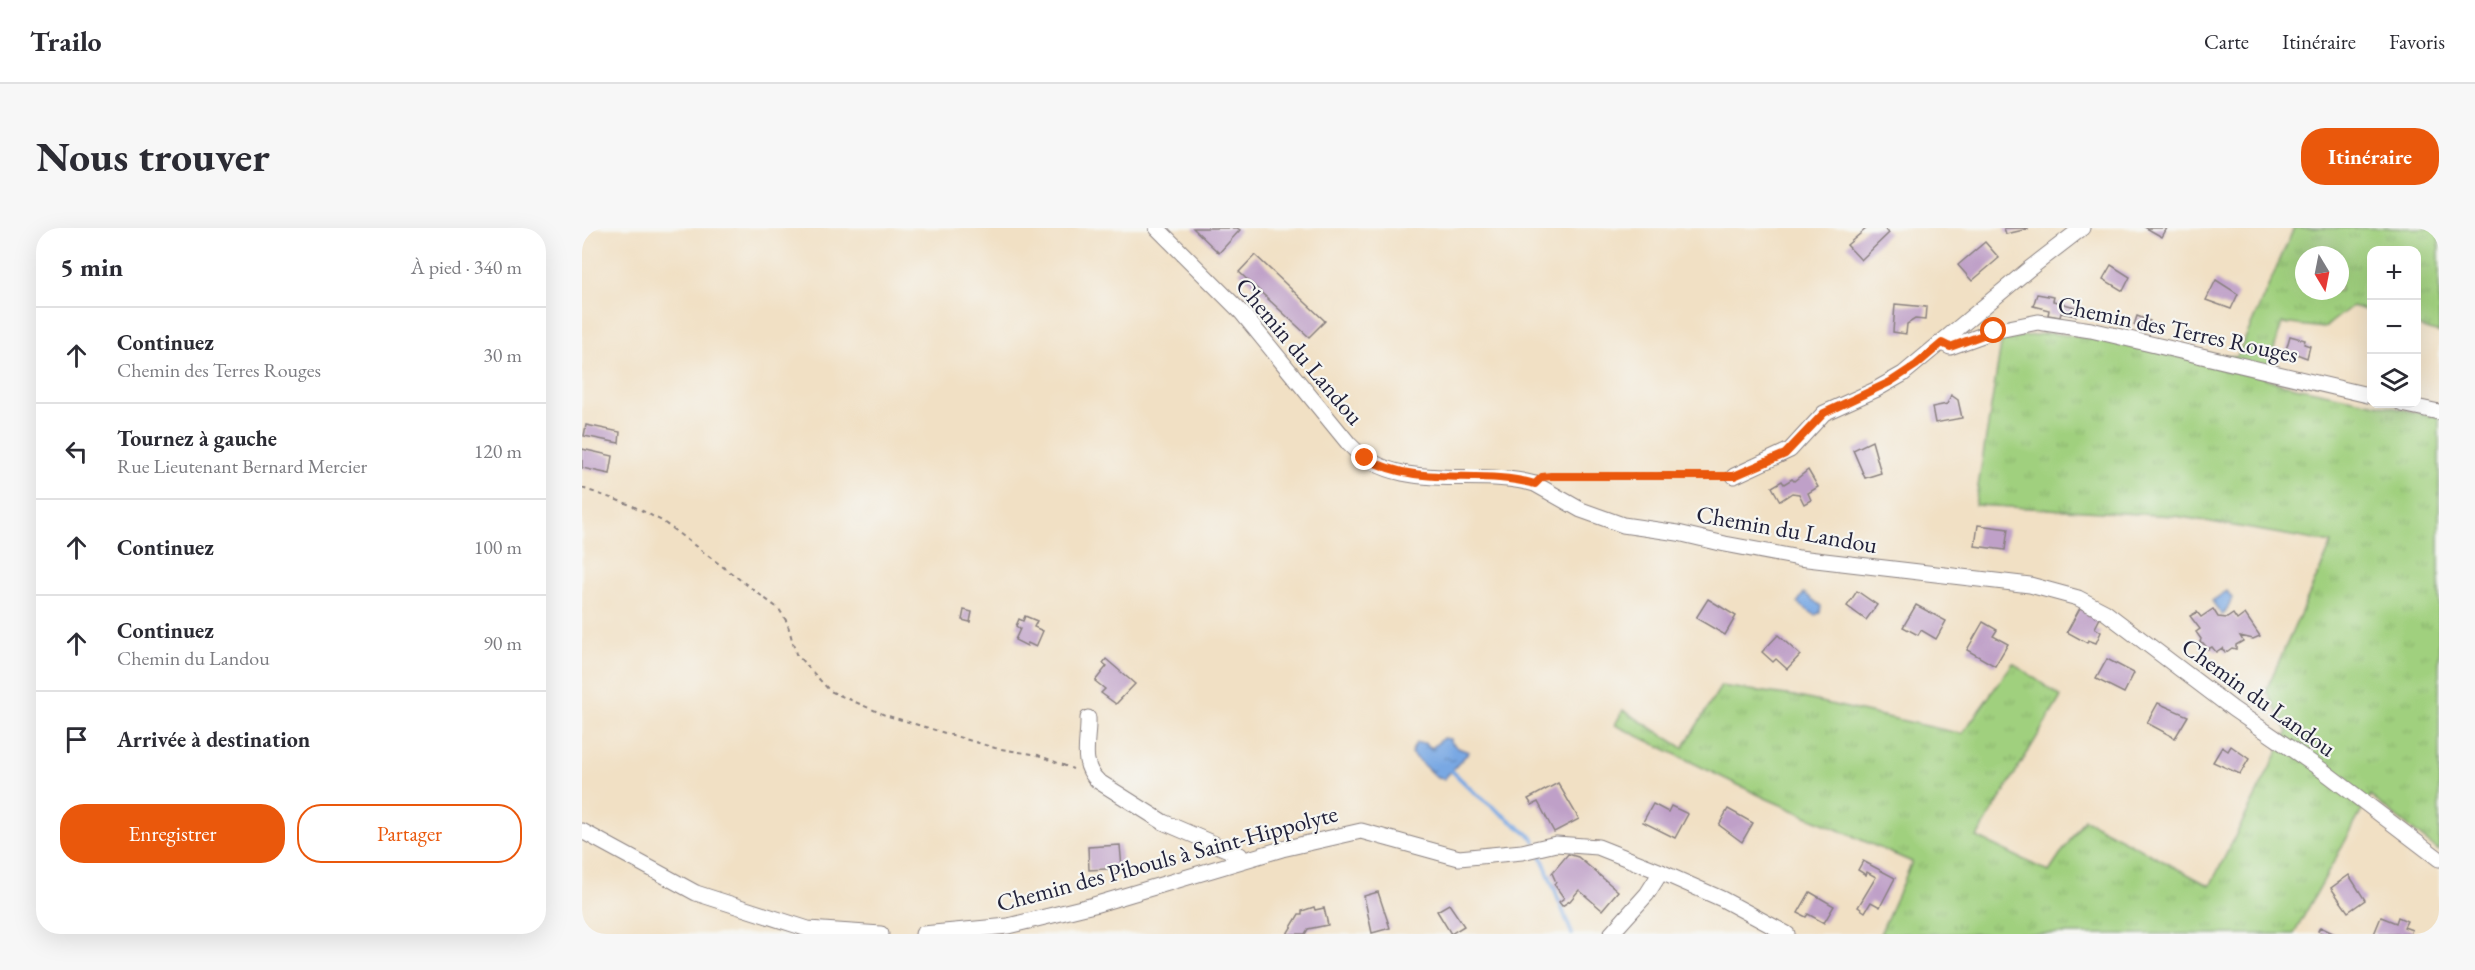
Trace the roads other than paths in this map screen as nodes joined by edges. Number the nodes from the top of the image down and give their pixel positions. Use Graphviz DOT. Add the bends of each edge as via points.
graph roads {
  1 [pos="1157,228"];
  2 [pos="2082,228"];
  3 [pos="1942,343"];
  4 [pos="2367,395"];
  5 [pos="2420,408"];
  6 [pos="2439,412"];
  7 [pos="1734,476"];
  8 [pos="1088,718"];
  9 [pos="582,831"];
  10 [pos="2439,859"];
  11 [pos="1241,860"];
  12 [pos="1661,872"];
  13 [pos="1008,930"];
  14 [pos="881,934"];
  15 [pos="923,934"];
  16 [pos="1611,934"];
  17 [pos="1787,934"];
  1 -- 10 [label="street, Chemin du Landou" via="1242,313 1349,444 1365,458 1386,468 1426,477 1498,478 1535,484 1581,510 1623,525 1799,558 2030,585 2078,598 2105,612"];
  2 -- 3 [label="street"];
  3 -- 4 [label="street, Chemin des Terres Rouges" via="1950,347 1994,331 2038,322 2091,330"];
  3 -- 7 [label="street" via="1890,382 1824,413 1785,454"];
  5 -- 6 [label="street"];
  8 -- 11 [label="street" via="1088,766 1098,781 1154,817 1240,855"];
  9 -- 14 [label="street" via="696,893 808,929"];
  11 -- 12 [label="street, Chemin des Pibouls à Saint-Hippolyte" via="1361,831 1459,858 1522,852 1556,844 1598,847"];
  11 -- 13 [label="street, Chemin des Pibouls à Saint-Hippolyte"];
  12 -- 16 [label="street"];
  12 -- 17 [label="street, Chemin des Pibouls à Saint-Hippolyte"];
  13 -- 15 [label="street, Chemin des Pibouls à Saint-Hippolyte"];
}
